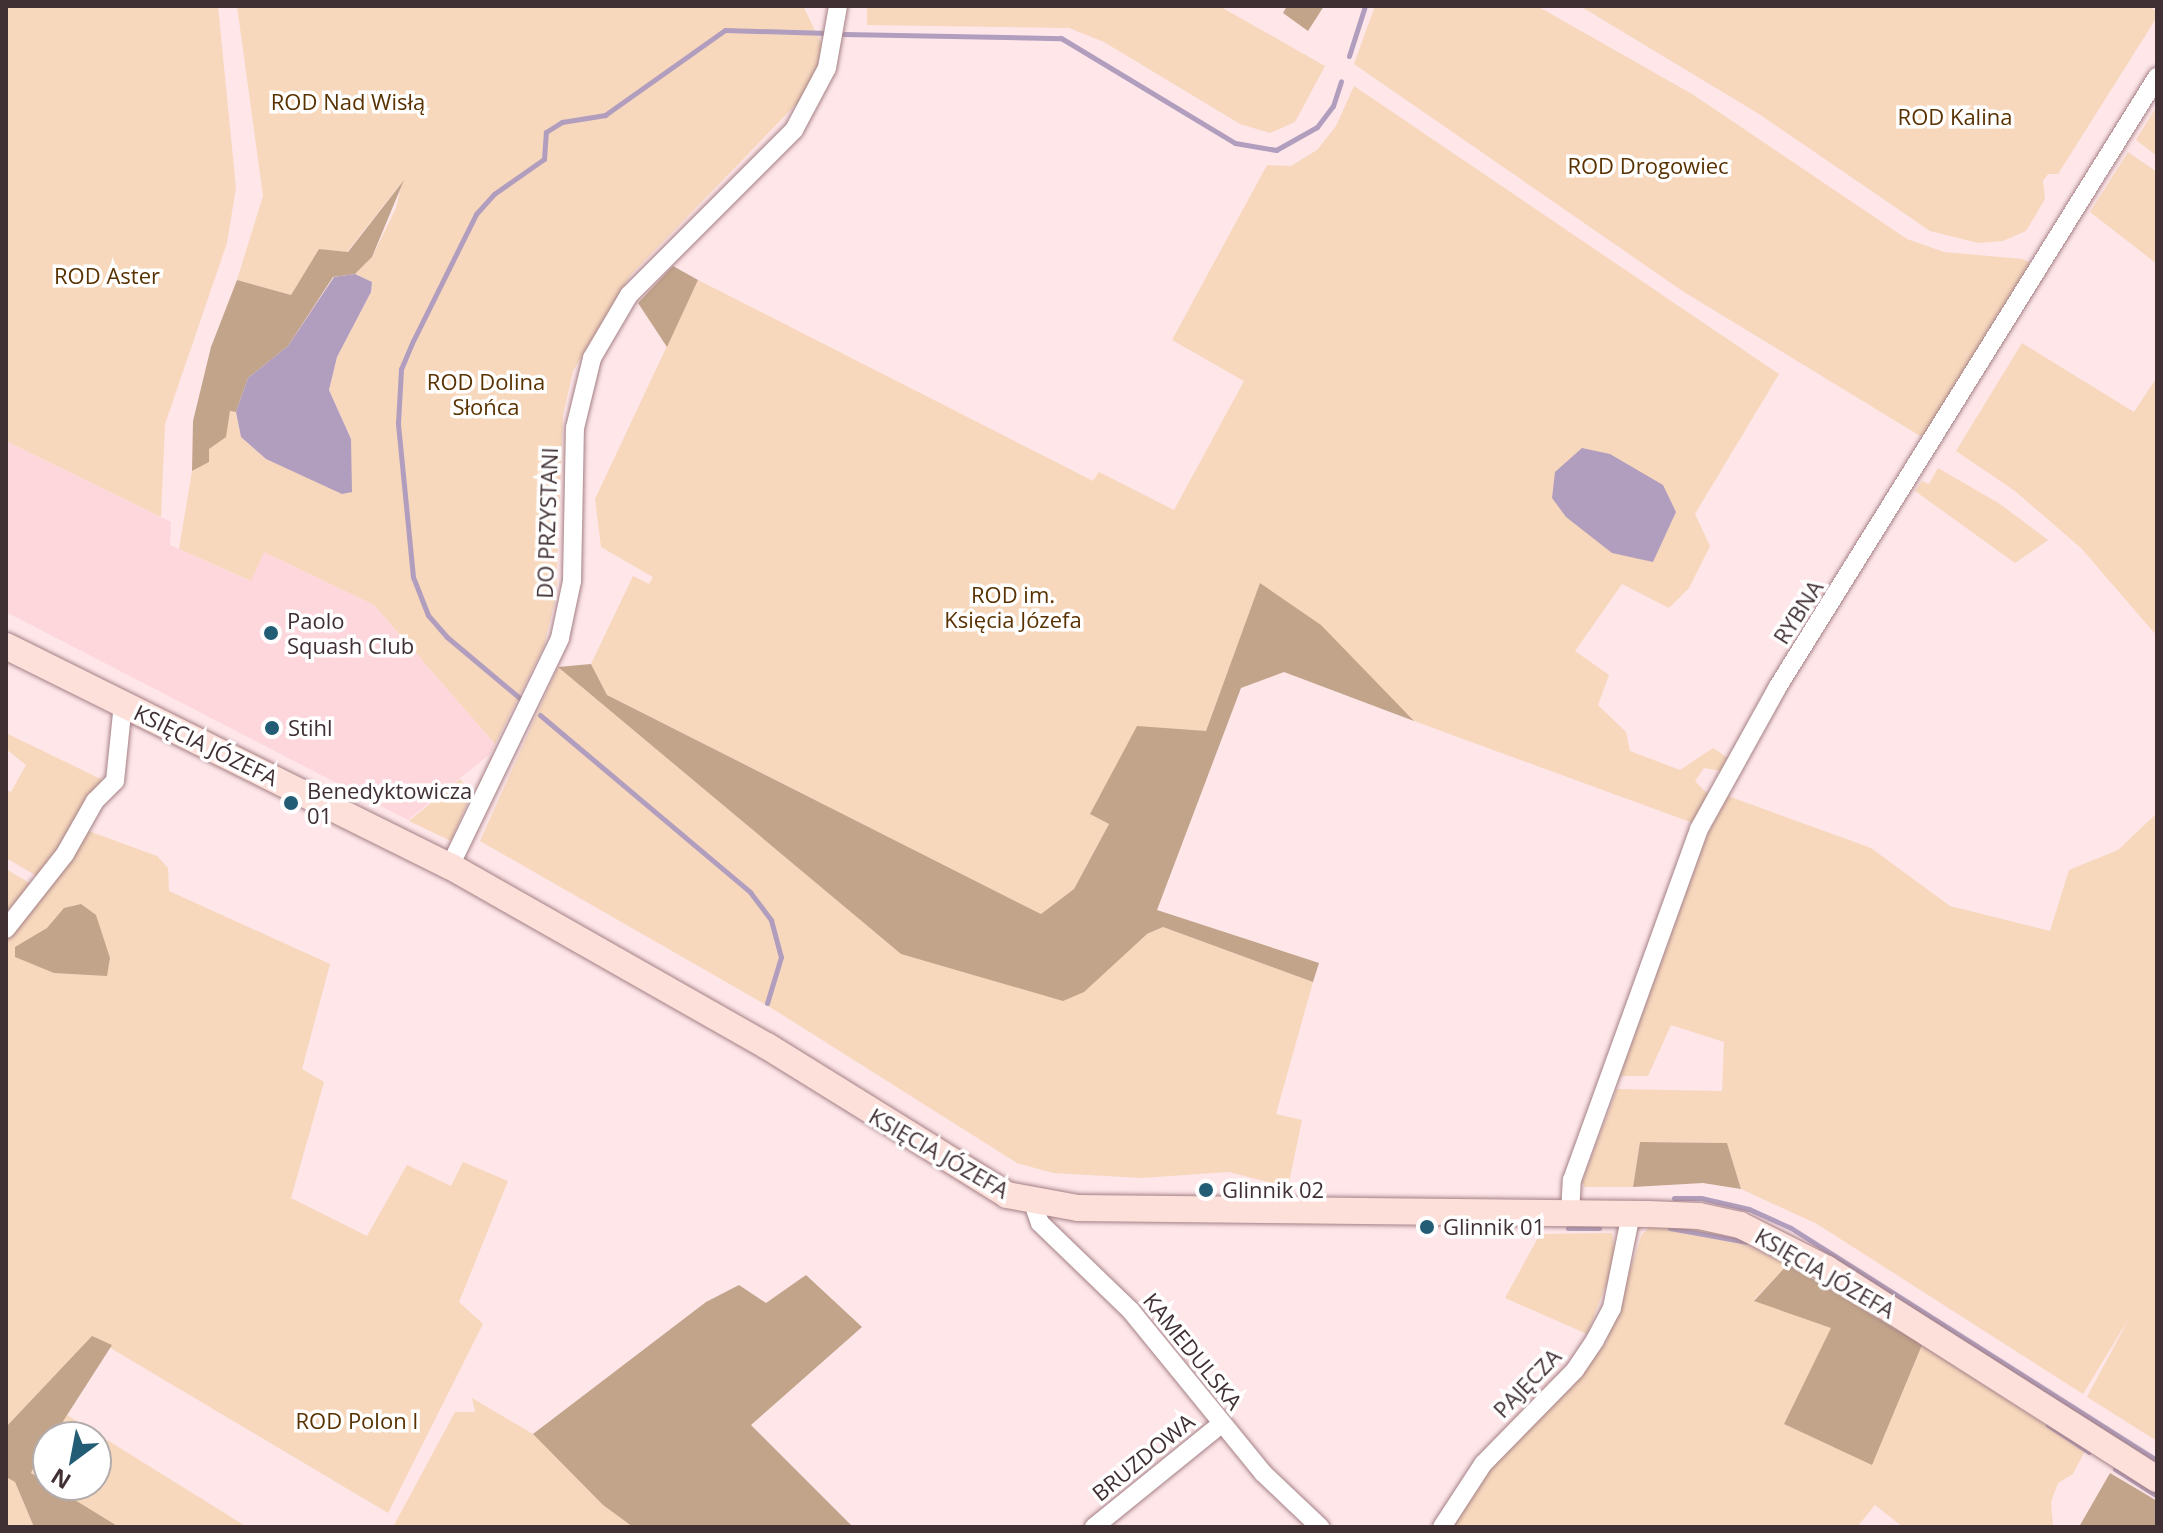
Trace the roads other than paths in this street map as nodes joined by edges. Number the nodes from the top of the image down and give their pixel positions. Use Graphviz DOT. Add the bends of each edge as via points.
graph roads {
  1 [pos="838,6"];
  2 [pos="2157,77"];
  3 [pos="6,646"];
  4 [pos="123,704"];
  5 [pos="450,866"];
  6 [pos="6,929"];
  7 [pos="1033,1203"];
  8 [pos="1570,1214"];
  9 [pos="1631,1214"];
  10 [pos="1221,1424"];
  11 [pos="2157,1479"];
  12 [pos="1094,1527"];
  13 [pos="1320,1527"];
  14 [pos="1442,1527"];
  1 -- 5 [label="street, DO PRZYSTANI" via="827,68 794,130 629,295 592,358 575,428 572,581 560,638"];
  2 -- 8 [label="street, RYBNA" via="1777,688 1699,829 1581,1152 1570,1188"];
  3 -- 4 [label="main road, KSIĘCIA JÓZEFA"];
  4 -- 5 [label="main road, KSIĘCIA JÓZEFA"];
  4 -- 6 [label="street" via="113,785 95,801 65,854"];
  5 -- 7 [label="main road, KSIĘCIA JÓZEFA" via="767,1046 984,1184"];
  7 -- 8 [label="main road, KSIĘCIA JÓZEFA" via="1122,1209"];
  7 -- 10 [label="street, KAMEDULSKA" via="1040,1223 1131,1311"];
  8 -- 9 [label="main road, KSIĘCIA JÓZEFA"];
  9 -- 11 [label="main road, KSIĘCIA JÓZEFA" via="1699,1216 1740,1225 1790,1249"];
  9 -- 14 [label="street, PAJĘCZA" via="1612,1308 1595,1340 1575,1370 1483,1464"];
  10 -- 12 [label="street, BRUZDOWA"];
  10 -- 13 [label="street, KAMEDULSKA"];
}
